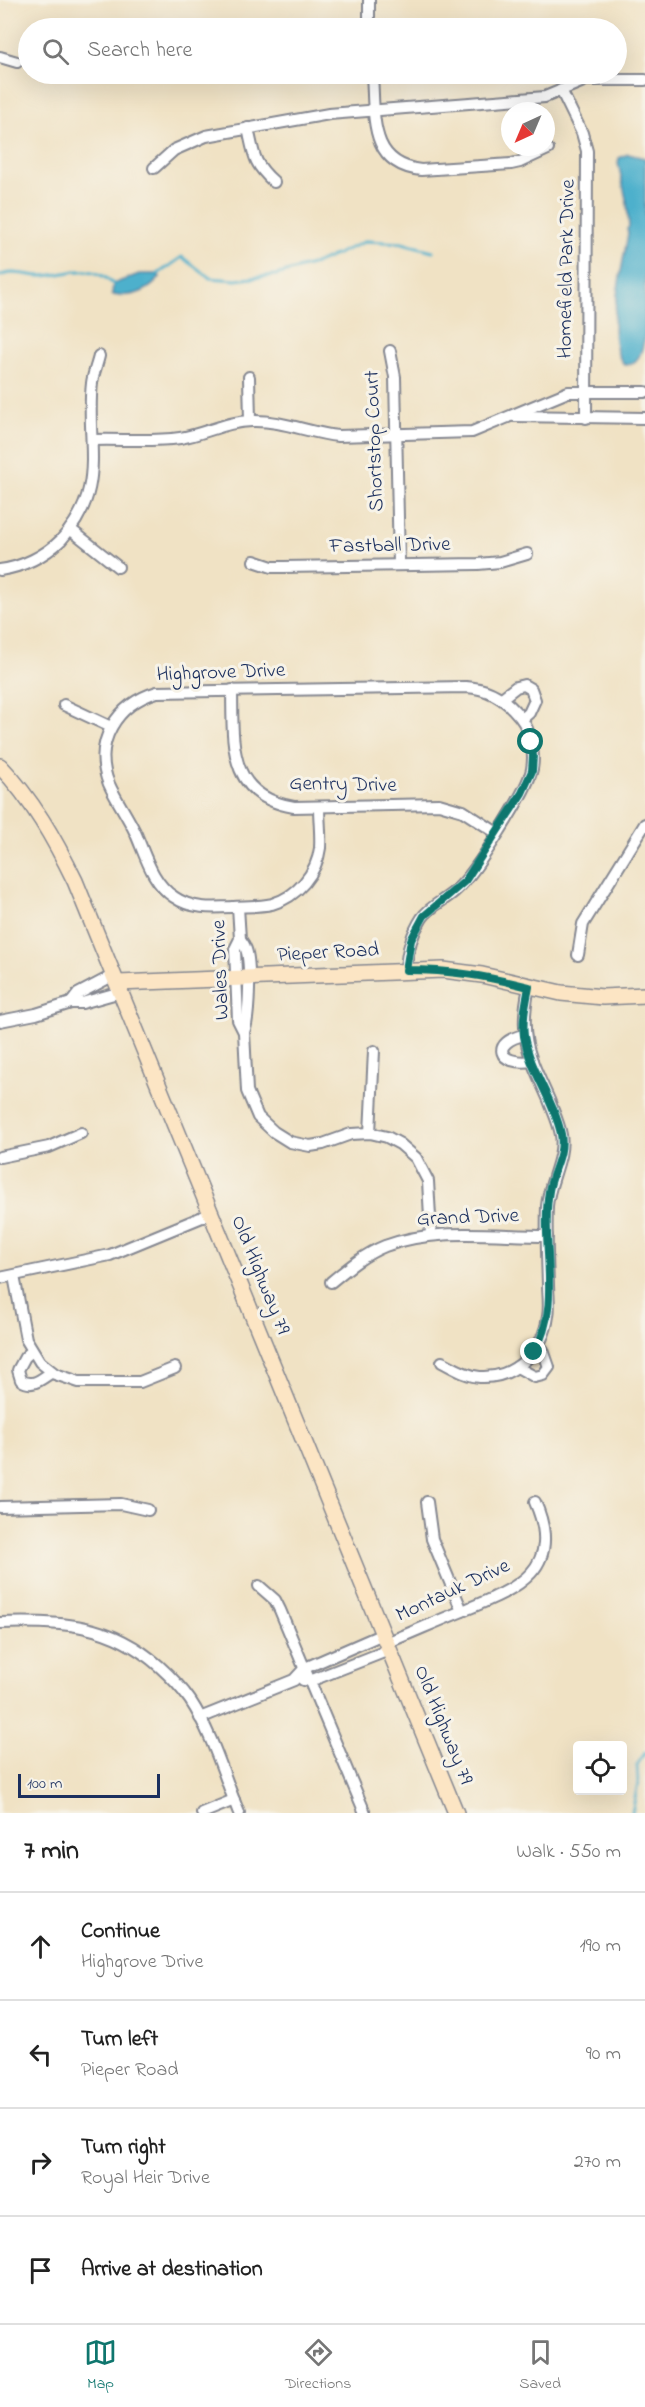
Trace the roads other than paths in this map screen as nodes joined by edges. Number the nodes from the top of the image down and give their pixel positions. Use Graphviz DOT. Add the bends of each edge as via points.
graph roads {
  1 [pos="369,0"];
  2 [pos="369,18"];
  3 [pos="0,57"];
  4 [pos="17,62"];
  5 [pos="627,80"];
  6 [pos="645,80"];
  7 [pos="373,84"];
  8 [pos="576,84"];
  9 [pos="561,90"];
  10 [pos="374,110"];
  11 [pos="248,128"];
  12 [pos="533,156"];
  13 [pos="154,168"];
  14 [pos="274,182"];
  15 [pos="390,351"];
  16 [pos="99,356"];
  17 [pos="249,377"];
  18 [pos="585,392"];
  19 [pos="645,392"];
  20 [pos="508,416"];
  21 [pos="586,418"];
  22 [pos="645,418"];
  23 [pos="250,420"];
  24 [pos="396,435"];
  25 [pos="93,440"];
  26 [pos="70,529"];
  27 [pos="527,554"];
  28 [pos="254,561"];
  29 [pos="399,565"];
  30 [pos="118,567"];
  31 [pos="0,570"];
  32 [pos="232,690"];
  33 [pos="502,698"];
  34 [pos="64,705"];
  35 [pos="522,719"];
  36 [pos="111,727"];
  37 [pos="0,766"];
  38 [pos="319,807"];
  39 [pos="645,824"];
  40 [pos="497,833"];
  41 [pos="238,907"];
  42 [pos="578,955"];
  43 [pos="406,970"];
  44 [pos="242,978"];
  45 [pos="118,983"];
  46 [pos="529,987"];
  47 [pos="645,995"];
  48 [pos="71,1003"];
  49 [pos="0,1021"];
  50 [pos="524,1035"];
  51 [pos="374,1051"];
  52 [pos="532,1061"];
  53 [pos="81,1133"];
  54 [pos="370,1133"];
  55 [pos="0,1157"];
  56 [pos="212,1213"];
  57 [pos="431,1235"];
  58 [pos="547,1236"];
  59 [pos="14,1276"];
  60 [pos="0,1278"];
  61 [pos="331,1282"];
  62 [pos="538,1345"];
  63 [pos="32,1351"];
  64 [pos="442,1362"];
  65 [pos="517,1367"];
  66 [pos="175,1368"];
  67 [pos="52,1372"];
  68 [pos="427,1502"];
  69 [pos="535,1502"];
  70 [pos="0,1507"];
  71 [pos="148,1510"];
  72 [pos="259,1586"];
  73 [pos="462,1611"];
  74 [pos="0,1623"];
  75 [pos="386,1642"];
  76 [pos="304,1668"];
  77 [pos="294,1680"];
  78 [pos="310,1681"];
  79 [pos="200,1718"];
  80 [pos="234,1800"];
  81 [pos="202,1813"];
  82 [pos="239,1813"];
  83 [pos="365,1813"];
  84 [pos="456,1813"];
  1 -- 2 [label="street"];
  3 -- 4 [label="street"];
  5 -- 6 [label="street"];
  7 -- 10 [label="street"];
  8 -- 9 [label="street"];
  9 -- 10 [label="street" via="532,99"];
  9 -- 18 [label="street, Homefield Park Drive" via="587,151"];
  10 -- 11 [label="street"];
  10 -- 12 [label="street" via="381,147 407,169 511,164"];
  11 -- 13 [label="street" via="190,141"];
  11 -- 14 [label="street" via="255,162"];
  15 -- 24 [label="street, Shortstop Court" via="395,377"];
  16 -- 25 [label="street" via="92,390"];
  17 -- 23 [label="street"];
  18 -- 19 [label="street"];
  18 -- 20 [label="street" via="568,392"];
  18 -- 21 [label="street, Homefield Park Drive"];
  20 -- 21 [label="street"];
  20 -- 24 [label="street" via="472,432"];
  21 -- 22 [label="street"];
  23 -- 24 [label="street" via="338,436"];
  23 -- 25 [label="street" via="177,438"];
  24 -- 29 [label="street, Shortstop Court"];
  25 -- 26 [label="street" via="88,494"];
  26 -- 30 [label="street"];
  26 -- 31 [label="street" via="34,559"];
  27 -- 29 [label="street, Fastball Drive" via="500,562"];
  28 -- 29 [label="street, Fastball Drive" via="272,567"];
  32 -- 33 [label="street, Highgrove Drive" via="466,687"];
  32 -- 36 [label="street, Highgrove Drive" via="157,692 135,701"];
  32 -- 38 [label="street, Gentry Drive" via="233,745 244,778 258,794 278,804"];
  33 -- 35 [label="street, Highgrove Drive"];
  33 -- 35 [label="street" via="516,687 524,685 531,689 535,700"];
  34 -- 36 [label="street"];
  35 -- 40 [label="street, Highgrove Drive" via="531,742 532,771"];
  36 -- 41 [label="street, Highgrove Drive" via="104,750 109,784 160,884 175,898 198,907"];
  37 -- 45 [label="street, Old Highway 79" via="57,844"];
  38 -- 40 [label="street, Gentry Drive" via="438,804 463,811"];
  38 -- 41 [label="street, Highgrove Drive" via="320,848 305,881 296,892 272,904"];
  39 -- 42 [label="street" via="583,924"];
  40 -- 43 [label="street, Highgrove Drive" via="465,881 424,916 411,940"];
  41 -- 44 [label="street, Wales Drive" via="240,939 235,949"];
  43 -- 44 [label="street, Pieper Road"];
  43 -- 46 [label="street, Pieper Road" via="482,975"];
  44 -- 45 [label="street, Pieper Road"];
  44 -- 54 [label="street, Wales Drive" via="238,1020 244,1032 247,1091 258,1117 290,1142 310,1146 351,1134"];
  45 -- 48 [label="street" via="82,1003"];
  45 -- 48 [label="street" via="78,994"];
  45 -- 56 [label="street, Old Highway 79"];
  46 -- 47 [label="street, Pieper Road" via="603,997"];
  46 -- 50 [label="street"];
  48 -- 49 [label="street"];
  50 -- 52 [label="street"];
  50 -- 52 [label="street" via="505,1044 503,1056 516,1063"];
  51 -- 54 [label="street"];
  52 -- 58 [label="street" via="561,1136 559,1162 548,1192"];
  53 -- 55 [label="street" via="49,1147"];
  54 -- 57 [label="street, Wales Drive" via="400,1144 422,1168 428,1181"];
  56 -- 59 [label="street" via="110,1255"];
  56 -- 75 [label="street, Old Highway 79"];
  57 -- 58 [label="street, Grand Drive"];
  57 -- 61 [label="street, Grand Drive" via="384,1246 352,1264"];
  58 -- 62 [label="street" via="548,1316"];
  59 -- 60 [label="street"];
  59 -- 63 [label="street" via="26,1339"];
  62 -- 65 [label="street"];
  62 -- 65 [label="street" via="547,1359 547,1371 535,1377"];
  63 -- 67 [label="street"];
  63 -- 67 [label="street" via="18,1370 21,1380 31,1384"];
  64 -- 65 [label="street" via="482,1377"];
  66 -- 67 [label="street" via="140,1382 79,1382"];
  68 -- 73 [label="street" via="432,1539"];
  69 -- 73 [label="street, Montauk Drive" via="546,1534 541,1557 529,1576 515,1588"];
  70 -- 71 [label="street" via="121,1504"];
  72 -- 76 [label="street" via="275,1600"];
  73 -- 75 [label="street, Montauk Drive"];
  74 -- 79 [label="street" via="68,1623 114,1636 172,1678"];
  75 -- 76 [label="street"];
  75 -- 78 [label="street"];
  75 -- 84 [label="street, Old Highway 79"];
  76 -- 77 [label="street"];
  76 -- 78 [label="street"];
  77 -- 78 [label="street"];
  77 -- 79 [label="street"];
  78 -- 83 [label="street"];
  79 -- 80 [label="street"];
  80 -- 81 [label="street"];
  80 -- 82 [label="street"];
}
